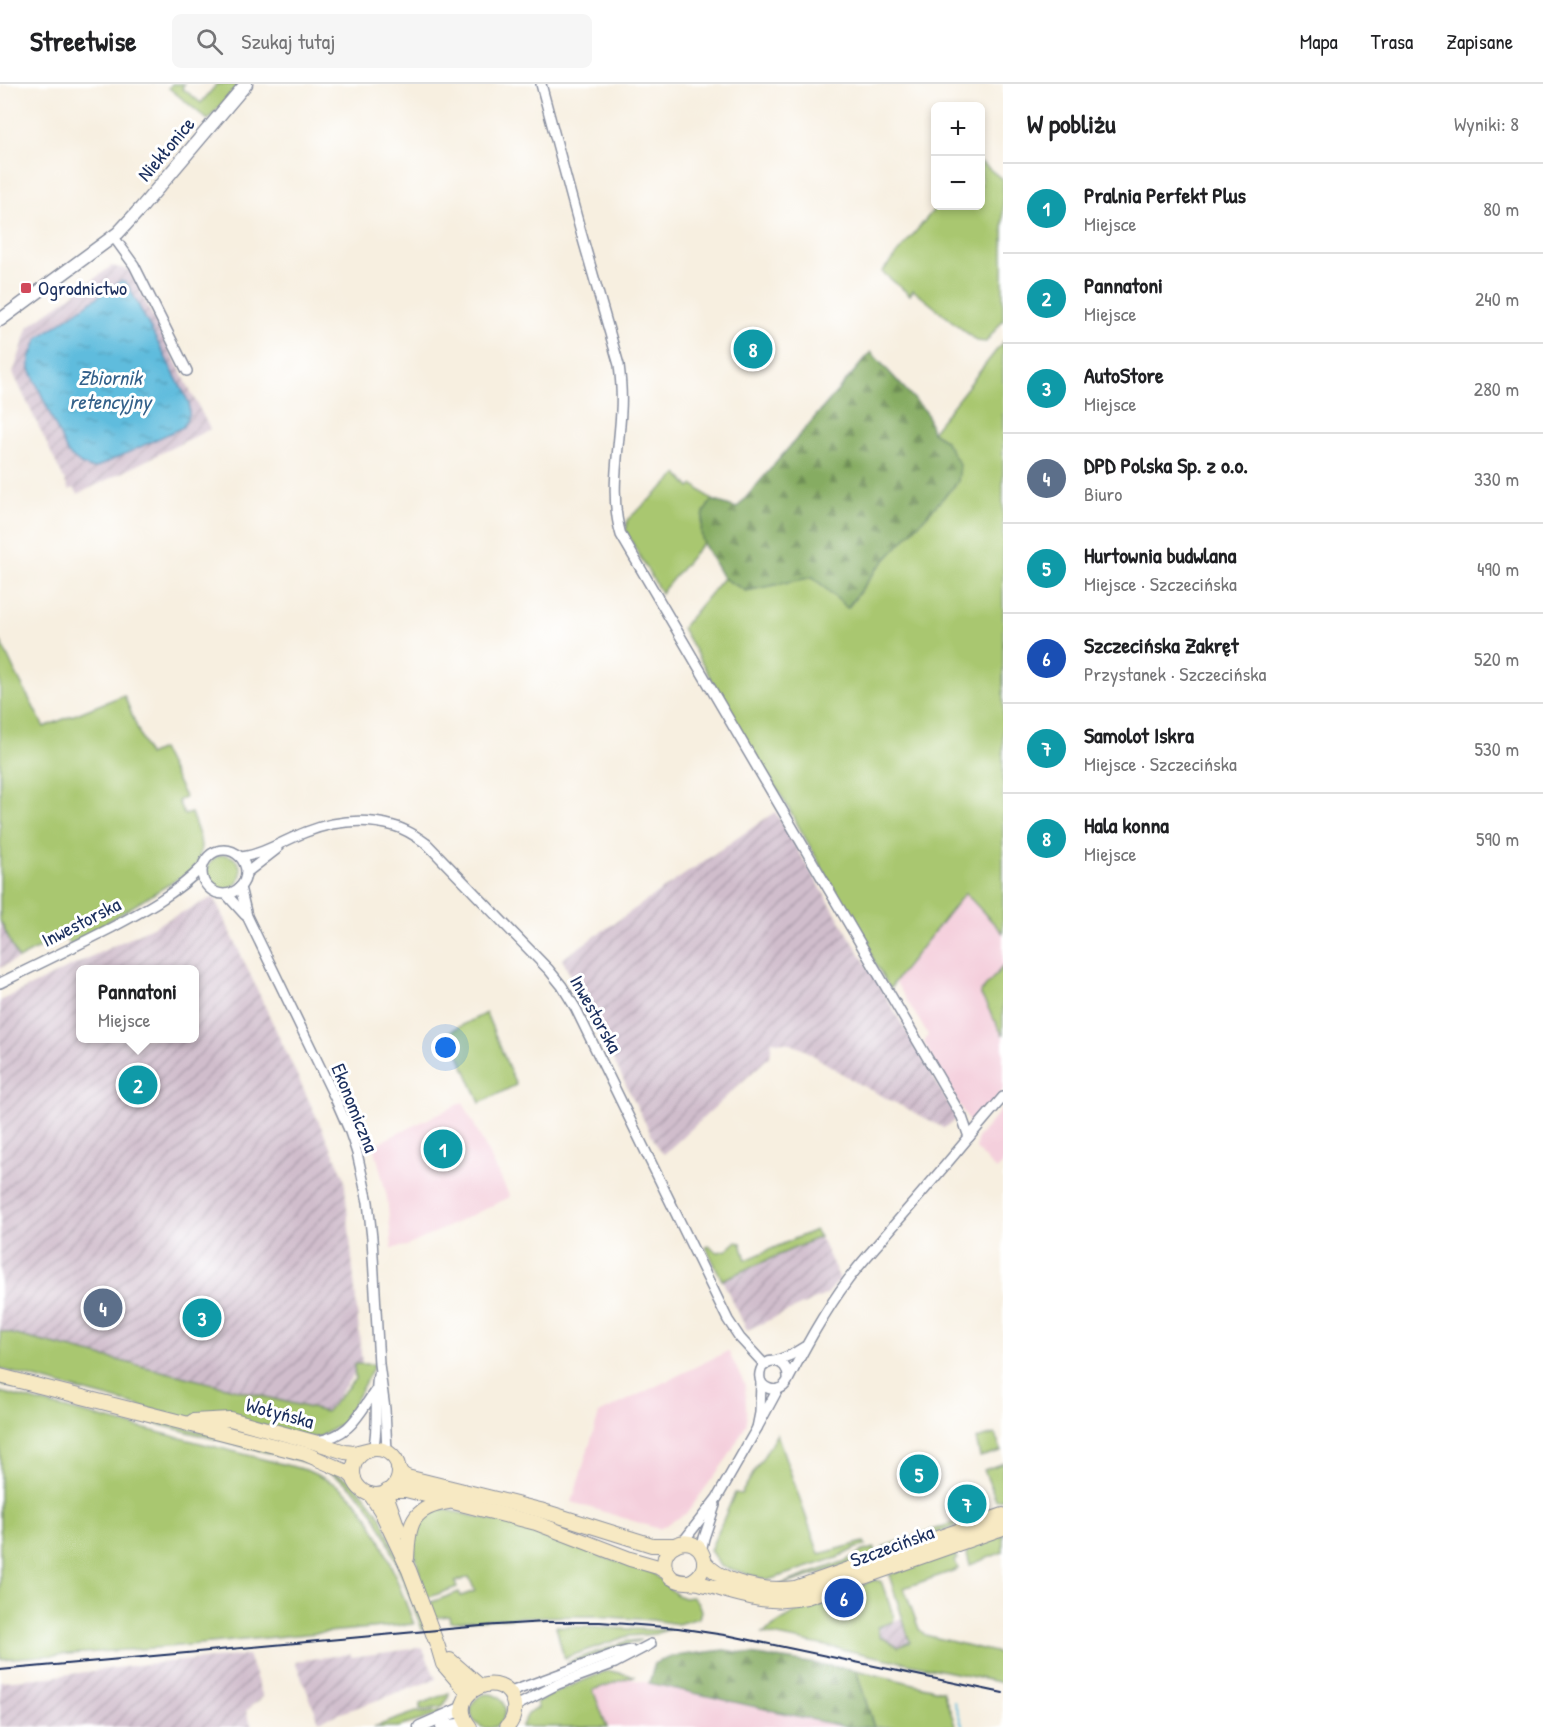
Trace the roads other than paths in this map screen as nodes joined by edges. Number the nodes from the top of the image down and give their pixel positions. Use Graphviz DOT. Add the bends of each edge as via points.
graph roads {
  1 [pos="246,84"];
  2 [pos="541,84"];
  3 [pos="113,236"];
  4 [pos="0,321"];
  5 [pos="187,371"];
  6 [pos="283,843"];
  7 [pos="241,857"];
  8 [pos="202,867"];
  9 [pos="246,873"];
  10 [pos="206,884"];
  11 [pos="240,887"];
  12 [pos="176,890"];
  13 [pos="226,894"];
  14 [pos="247,916"];
  15 [pos="0,983"];
  16 [pos="1003,1097"];
  17 [pos="969,1137"];
  18 [pos="808,1344"];
  19 [pos="775,1361"];
  20 [pos="380,1364"];
  21 [pos="765,1365"];
  22 [pos="0,1376"];
  23 [pos="788,1378"];
  24 [pos="761,1382"];
  25 [pos="778,1389"];
  26 [pos="375,1391"];
  27 [pos="179,1421"];
  28 [pos="757,1428"];
  29 [pos="314,1442"];
  30 [pos="371,1449"];
  31 [pos="387,1452"];
  32 [pos="398,1468"];
  33 [pos="354,1478"];
  34 [pos="388,1490"];
  35 [pos="370,1494"];
  36 [pos="717,1498"];
  37 [pos="454,1502"];
  38 [pos="1003,1515"];
  39 [pos="1003,1528"];
  40 [pos="679,1544"];
  41 [pos="703,1557"];
  42 [pos="408,1564"];
  43 [pos="668,1573"];
  44 [pos="689,1582"];
  45 [pos="474,1690"];
  46 [pos="508,1693"];
  47 [pos="514,1707"];
  48 [pos="463,1708"];
  49 [pos="469,1726"];
  50 [pos="420,1727"];
  51 [pos="442,1727"];
  52 [pos="507,1727"];
  1 -- 3 [label="street, Niekłonice"];
  2 -- 17 [label="street" via="619,365 622,387 615,488 621,535 962,1117"];
  3 -- 4 [label="street, Niekłonice"];
  3 -- 5 [label="street" via="134,265"];
  6 -- 7 [label="street, Inwestorska"];
  6 -- 9 [label="street, Inwestorska"];
  6 -- 21 [label="street, Inwestorska" via="340,822 394,826 411,833 427,844 549,970 576,1009 728,1320"];
  7 -- 8 [label="street" via="229,850 217,851 208,856"];
  7 -- 9 [label="street"];
  8 -- 10 [label="street"];
  8 -- 12 [label="street, Inwestorska"];
  9 -- 11 [label="street"];
  10 -- 12 [label="street, Inwestorska"];
  10 -- 13 [label="street"];
  11 -- 13 [label="street"];
  11 -- 14 [label="street, Ekonomiczna"];
  12 -- 15 [label="street, Inwestorska"];
  13 -- 14 [label="street, Ekonomiczna"];
  14 -- 20 [label="street, Ekonomiczna" via="336,1100 357,1153 372,1238"];
  16 -- 17 [label="street"];
  17 -- 18 [label="street" via="849,1279"];
  18 -- 19 [label="street"];
  18 -- 23 [label="street"];
  19 -- 21 [label="street"];
  19 -- 23 [label="street" via="785,1366"];
  20 -- 26 [label="street, Ekonomiczna"];
  20 -- 31 [label="street, Ekonomiczna"];
  21 -- 24 [label="street" via="760,1372"];
  22 -- 27 [label="main road, Wołyńska"];
  23 -- 25 [label="street"];
  24 -- 25 [label="street" via="767,1388"];
  24 -- 28 [label="street"];
  25 -- 28 [label="street"];
  26 -- 29 [label="street" via="357,1420 340,1434"];
  26 -- 30 [label="street, Ekonomiczna" via="376,1434"];
  27 -- 29 [label="main road, Wołyńska" via="230,1419"];
  27 -- 33 [label="main road, Wołyńska" via="306,1454"];
  28 -- 36 [label="street"];
  29 -- 30 [label="main road, Wołyńska" via="345,1452"];
  30 -- 31 [label="main road"];
  30 -- 33 [label="main road" via="357,1459"];
  31 -- 32 [label="main road"];
  32 -- 34 [label="main road" via="398,1479"];
  32 -- 40 [label="main road" via="407,1477 540,1510 645,1543"];
  33 -- 35 [label="main road"];
  34 -- 35 [label="main road"];
  34 -- 37 [label="main road" via="406,1490"];
  34 -- 42 [label="main road"];
  35 -- 42 [label="main road"];
  36 -- 40 [label="street"];
  36 -- 41 [label="street" via="704,1538"];
  37 -- 42 [label="main road" via="426,1508 414,1519"];
  37 -- 43 [label="main road" via="536,1523"];
  38 -- 41 [label="main road, Szczecińska" via="787,1589 767,1589 724,1577 711,1569"];
  39 -- 44 [label="main road, Szczecińska" via="792,1601 758,1599"];
  40 -- 41 [label="main road" via="693,1545"];
  40 -- 43 [label="main road" via="666,1555"];
  41 -- 44 [label="main road" via="700,1574"];
  42 -- 45 [label="main road" via="438,1647"];
  43 -- 44 [label="main road" via="675,1580"];
  45 -- 46 [label="main road" via="495,1685"];
  45 -- 48 [label="main road"];
  46 -- 47 [label="main road"];
  46 -- 47 [label="street" via="648,1645"];
  47 -- 52 [label="main road"];
  48 -- 49 [label="main road"];
  48 -- 50 [label="street"];
  49 -- 51 [label="street"];
}
